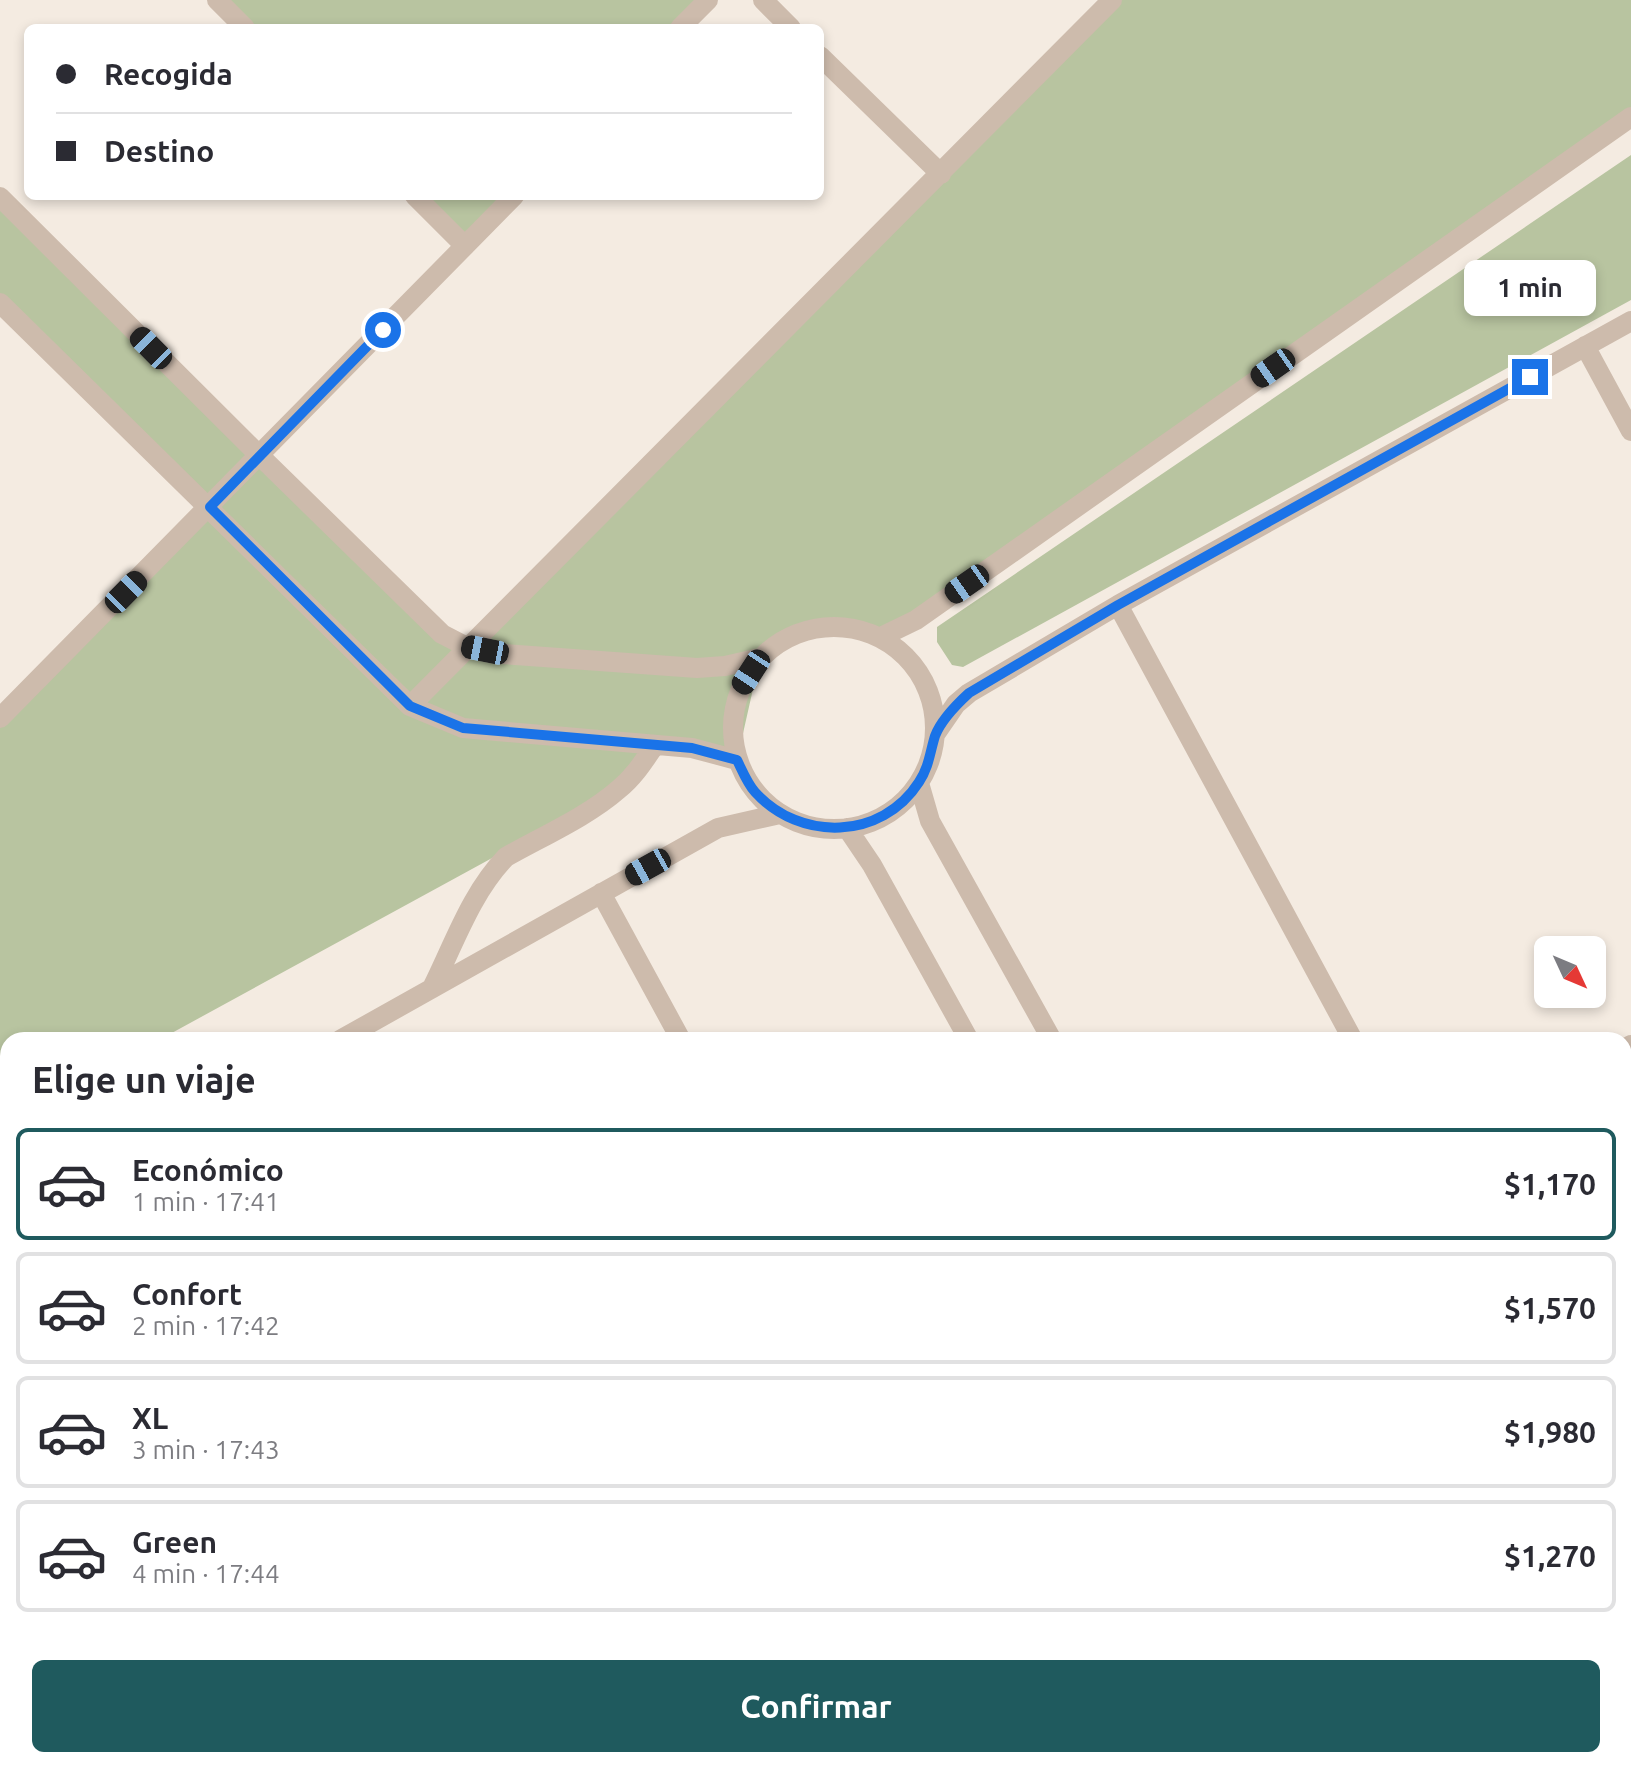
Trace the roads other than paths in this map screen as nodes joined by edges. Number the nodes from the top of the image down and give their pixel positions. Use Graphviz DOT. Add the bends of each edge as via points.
graph roads {
  1 [pos="217,0"];
  2 [pos="708,0"];
  3 [pos="763,0"];
  4 [pos="1112,0"];
  5 [pos="241,24"];
  6 [pos="684,24"];
  7 [pos="787,24"];
  8 [pos="824,60"];
  9 [pos="1631,117"];
  10 [pos="941,174"];
  11 [pos="0,197"];
  12 [pos="419,200"];
  13 [pos="510,200"];
  14 [pos="465,246"];
  15 [pos="0,303"];
  16 [pos="1631,321"];
  17 [pos="1585,346"];
  18 [pos="1631,431"];
  19 [pos="259,455"];
  20 [pos="210,507"];
  21 [pos="1118,605"];
  22 [pos="881,637"];
  23 [pos="467,647"];
  24 [pos="760,658"];
  25 [pos="410,706"];
  26 [pos="0,718"];
  27 [pos="936,733"];
  28 [pos="655,745"];
  29 [pos="737,760"];
  30 [pos="919,783"];
  31 [pos="780,814"];
  32 [pos="847,828"];
  33 [pos="601,893"];
  34 [pos="432,988"];
  35 [pos="354,1032"];
  36 [pos="677,1032"];
  37 [pos="965,1032"];
  38 [pos="1048,1032"];
  39 [pos="1349,1032"];
  1 -- 5 [label="street"];
  2 -- 6 [label="street"];
  3 -- 7 [label="street"];
  4 -- 10 [label="street"];
  8 -- 10 [label="street"];
  9 -- 22 [label="street" via="916,620"];
  10 -- 23 [label="street"];
  11 -- 19 [label="street"];
  12 -- 14 [label="street"];
  13 -- 14 [label="street"];
  14 -- 19 [label="street"];
  15 -- 20 [label="street"];
  16 -- 17 [label="street"];
  17 -- 18 [label="street"];
  17 -- 21 [label="street"];
  19 -- 20 [label="street"];
  19 -- 23 [label="street" via="442,634"];
  20 -- 25 [label="street"];
  20 -- 26 [label="street"];
  21 -- 27 [label="street" via="969,693"];
  21 -- 39 [label="street"];
  22 -- 24 [label="street" via="850,627 817,627 786,638"];
  22 -- 27 [label="street" via="905,654 923,677"];
  23 -- 24 [label="street" via="697,668"];
  23 -- 25 [label="street"];
  24 -- 29 [label="street" via="734,710"];
  25 -- 28 [label="street" via="463,728"];
  27 -- 30 [label="street"];
  28 -- 29 [label="street"];
  28 -- 34 [label="street" via="620,788 506,857 494,870"];
  29 -- 31 [label="street" via="753,790"];
  30 -- 32 [label="street" via="875,820"];
  30 -- 38 [label="street" via="930,821"];
  31 -- 32 [label="street" via="812,827"];
  31 -- 33 [label="street" via="718,828"];
  32 -- 37 [label="street"];
  33 -- 34 [label="street"];
  33 -- 36 [label="street"];
  34 -- 35 [label="street"];
}
